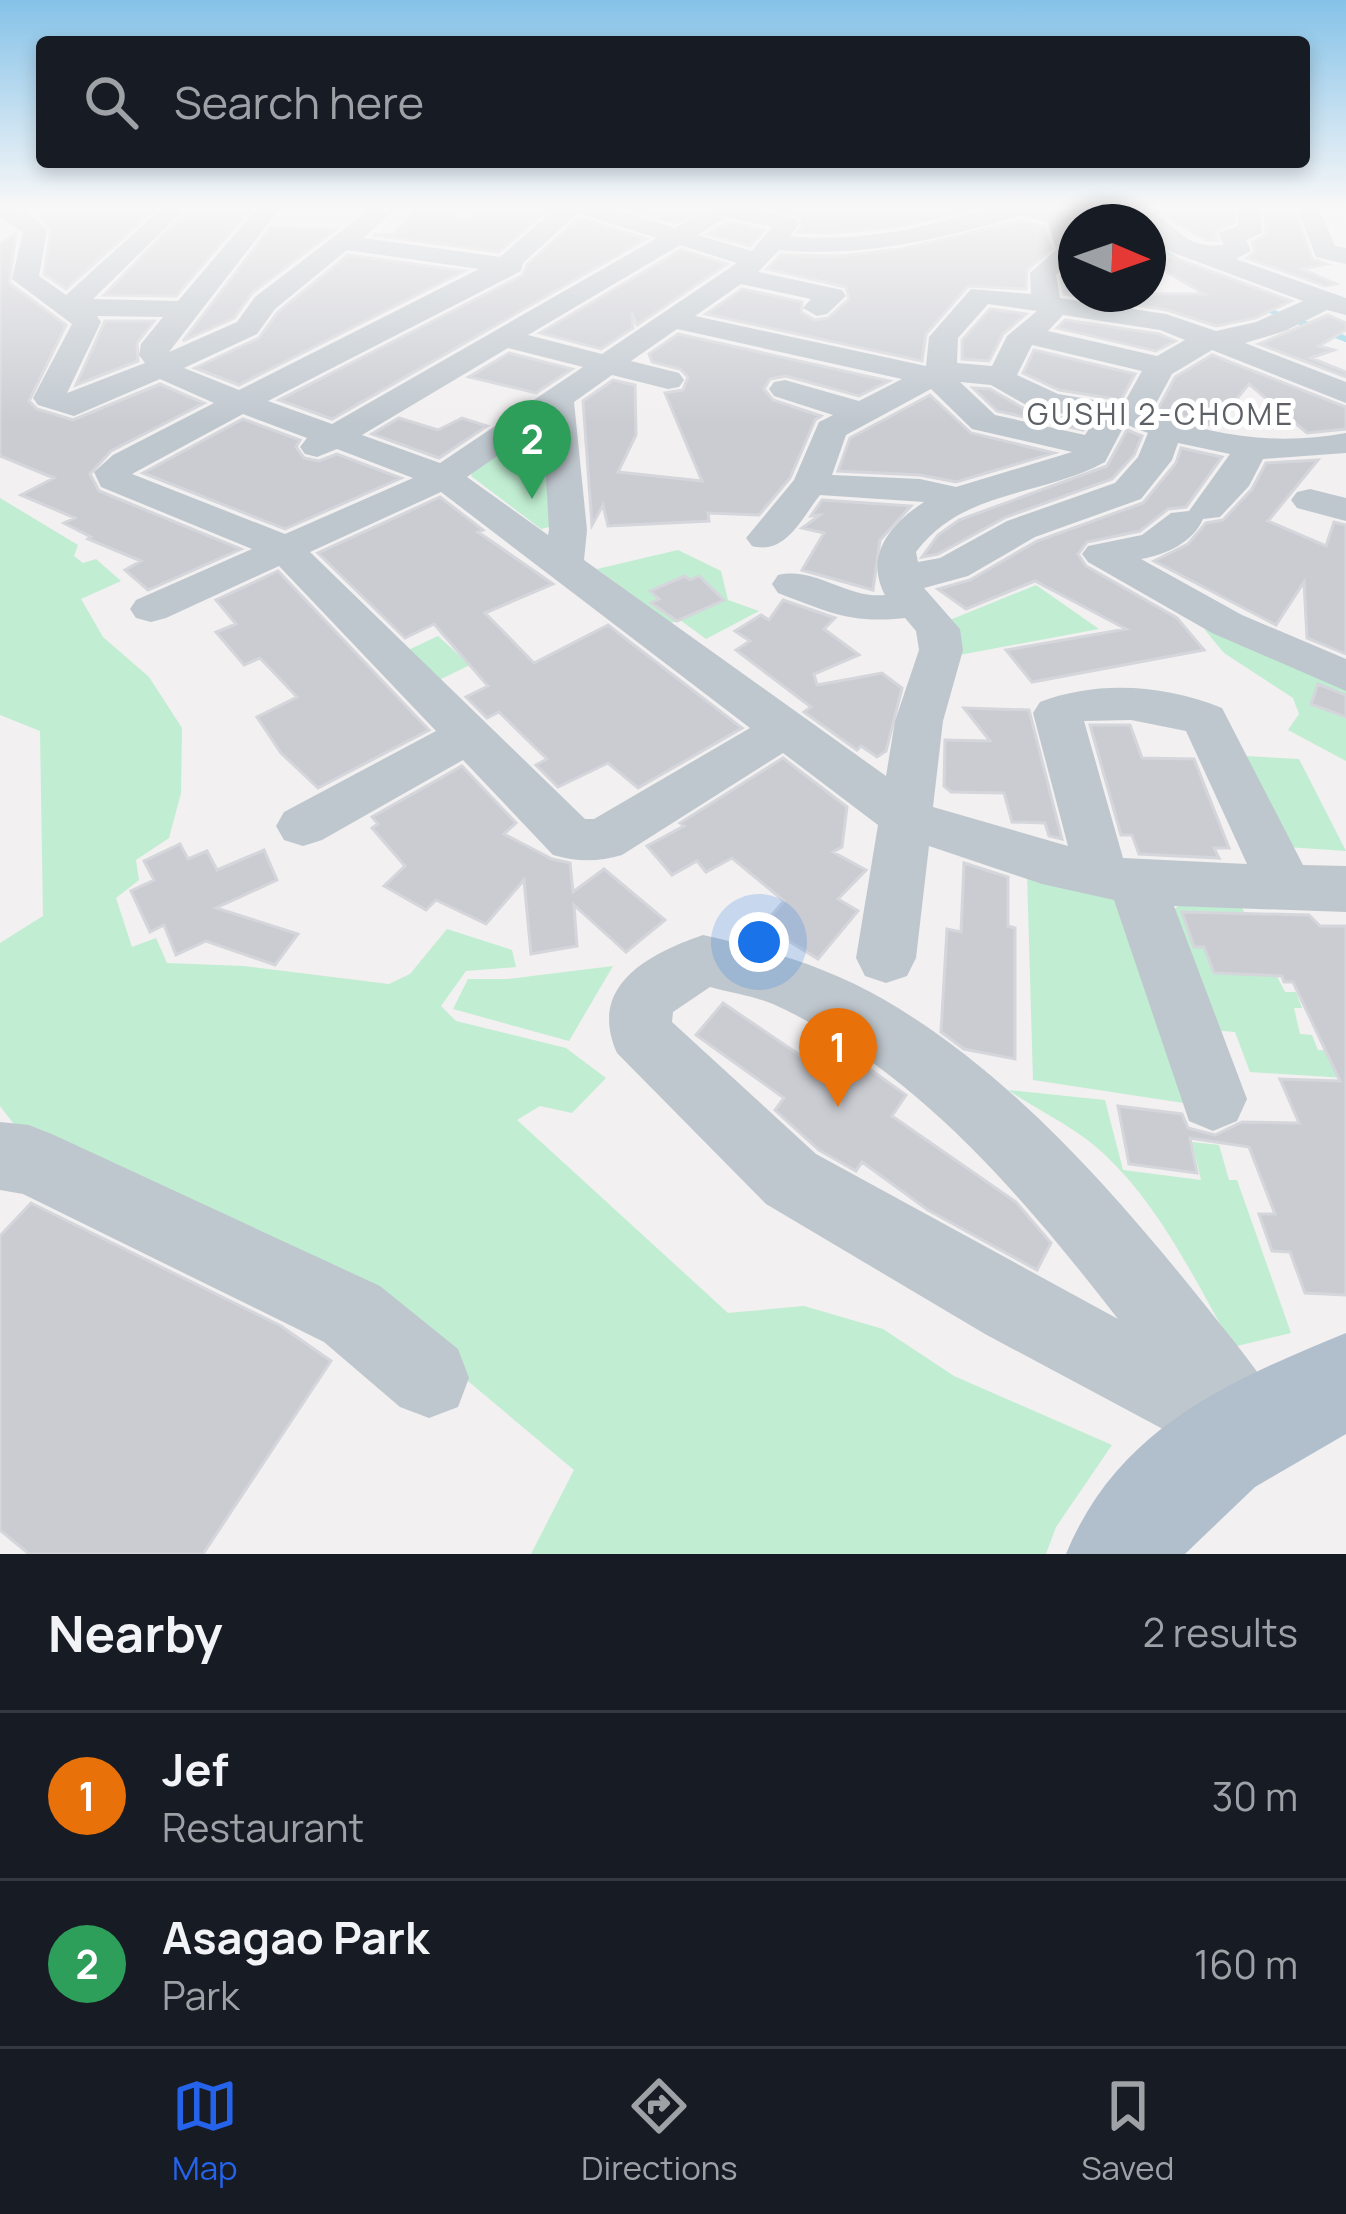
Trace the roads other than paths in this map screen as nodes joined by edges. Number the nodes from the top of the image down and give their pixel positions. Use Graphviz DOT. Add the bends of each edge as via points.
graph roads {
  1 [pos="26,280"];
  2 [pos="98,280"];
  3 [pos="208,280"];
  4 [pos="297,280"];
  5 [pos="512,280"];
  6 [pos="526,280"];
  7 [pos="569,280"];
  8 [pos="603,280"];
  9 [pos="729,280"];
  10 [pos="799,280"];
  11 [pos="1044,280"];
  12 [pos="1246,280"];
  13 [pos="595,284"];
  14 [pos="831,294"];
  15 [pos="1049,304"];
  16 [pos="1336,304"];
  17 [pos="68,307"];
  18 [pos="183,309"];
  19 [pos="356,309"];
  20 [pos="501,318"];
  21 [pos="399,320"];
  22 [pos="673,320"];
  23 [pos="1026,334"];
  24 [pos="1211,338"];
  25 [pos="610,364"];
  26 [pos="160,366"];
  27 [pos="1162,366"];
  28 [pos="935,374"];
  29 [pos="1000,376"];
  30 [pos="1342,379"];
  31 [pos="668,380"];
  32 [pos="785,389"];
  33 [pos="241,402"];
  34 [pos="558,402"];
  35 [pos="862,413"];
  36 [pos="1280,416"];
  37 [pos="1137,420"];
  38 [pos="323,444"];
  39 [pos="1244,444"];
  40 [pos="1332,447"];
  41 [pos="1087,454"];
  42 [pos="444,477"];
  43 [pos="811,483"];
  44 [pos="1135,484"];
  45 [pos="956,498"];
  46 [pos="1021,529"];
  47 [pos="766,538"];
  48 [pos="284,548"];
  49 [pos="563,563"];
  50 [pos="794,584"];
  51 [pos="894,595"];
  52 [pos="151,609"];
  53 [pos="1346,676"];
  54 [pos="784,729"];
  55 [pos="466,736"];
  56 [pos="907,819"];
  57 [pos="302,826"];
  58 [pos="1116,878"];
  59 [pos="1286,887"];
  60 [pos="1346,889"];
  61 [pos="886,958"];
  62 [pos="1213,1100"];
  63 [pos="0,1156"];
  64 [pos="429,1378"];
  65 [pos="1346,1383"];
  66 [pos="1247,1428"];
  67 [pos="1121,1554"];
  1 -- 17 [label="street"];
  2 -- 17 [label="street"];
  3 -- 18 [label="street"];
  4 -- 26 [label="street" via="247,328"];
  5 -- 21 [label="street"];
  6 -- 20 [label="street"];
  7 -- 13 [label="street"];
  8 -- 13 [label="street"];
  9 -- 22 [label="street"];
  10 -- 14 [label="street"];
  11 -- 15 [label="street"];
  12 -- 16 [label="street"];
  13 -- 20 [label="street" via="532,322"];
  15 -- 23 [label="street" via="1046,321"];
  15 -- 24 [label="street" via="1166,322"];
  15 -- 28 [label="street" via="981,295 944,337"];
  16 -- 24 [label="street"];
  17 -- 18 [label="street"];
  17 -- 26 [label="street" via="87,322 49,398 74,406"];
  18 -- 26 [label="street" via="156,344"];
  19 -- 21 [label="street"];
  20 -- 25 [label="street"];
  20 -- 38 [label="street"];
  21 -- 33 [label="street"];
  22 -- 25 [label="street"];
  22 -- 28 [label="street"];
  23 -- 27 [label="street"];
  23 -- 29 [label="street"];
  24 -- 27 [label="street"];
  24 -- 30 [label="street" via="1290,374"];
  25 -- 31 [label="street"];
  25 -- 34 [label="street"];
  26 -- 33 [label="street"];
  27 -- 37 [label="street"];
  28 -- 29 [label="street"];
  28 -- 35 [label="street"];
  28 -- 41 [label="street" via="984,422"];
  29 -- 37 [label="street" via="1038,397"];
  32 -- 35 [label="street"];
  33 -- 38 [label="street"];
  33 -- 48 [label="street" via="112,472 114,479"];
  34 -- 42 [label="street"];
  34 -- 49 [label="street" via="568,530"];
  35 -- 43 [label="street" via="831,429"];
  36 -- 40 [label="street"];
  37 -- 39 [label="street"];
  37 -- 41 [label="street"];
  37 -- 44 [label="street" via="1154,460"];
  38 -- 42 [label="street"];
  39 -- 40 [label="street"];
  39 -- 53 [label="street" via="1236,478 1196,515 1154,545 1102,554 1227,624"];
  41 -- 44 [label="street"];
  41 -- 45 [label="street"];
  42 -- 48 [label="street"];
  42 -- 49 [label="street"];
  43 -- 45 [label="street" via="925,487"];
  43 -- 47 [label="street"];
  44 -- 46 [label="street"];
  45 -- 46 [label="street"];
  45 -- 51 [label="street" via="918,523 896,552"];
  46 -- 51 [label="street"];
  48 -- 52 [label="street"];
  48 -- 55 [label="street"];
  49 -- 54 [label="street"];
  50 -- 51 [label="street" via="862,610"];
  51 -- 56 [label="street" via="938,629 941,650 920,721"];
  54 -- 55 [label="street" via="603,840 572,840"];
  54 -- 56 [label="street"];
  55 -- 57 [label="street"];
  56 -- 58 [label="street"];
  56 -- 61 [label="street"];
  58 -- 59 [label="street"];
  58 -- 59 [label="street" via="1095,844 1057,713 1074,704 1185,709 1205,720"];
  58 -- 62 [label="street"];
  59 -- 60 [label="street"];
  63 -- 64 [label="street" via="29,1160 352,1314"];
  65 -- 66 [label="main road"];
  66 -- 66 [label="street" via="1012,1307 791,1179 640,1033 642,999 703,960 746,965 834,1002 932,1070 1078,1209 1158,1302"];
  66 -- 67 [label="main road" via="1180,1482"];
}
